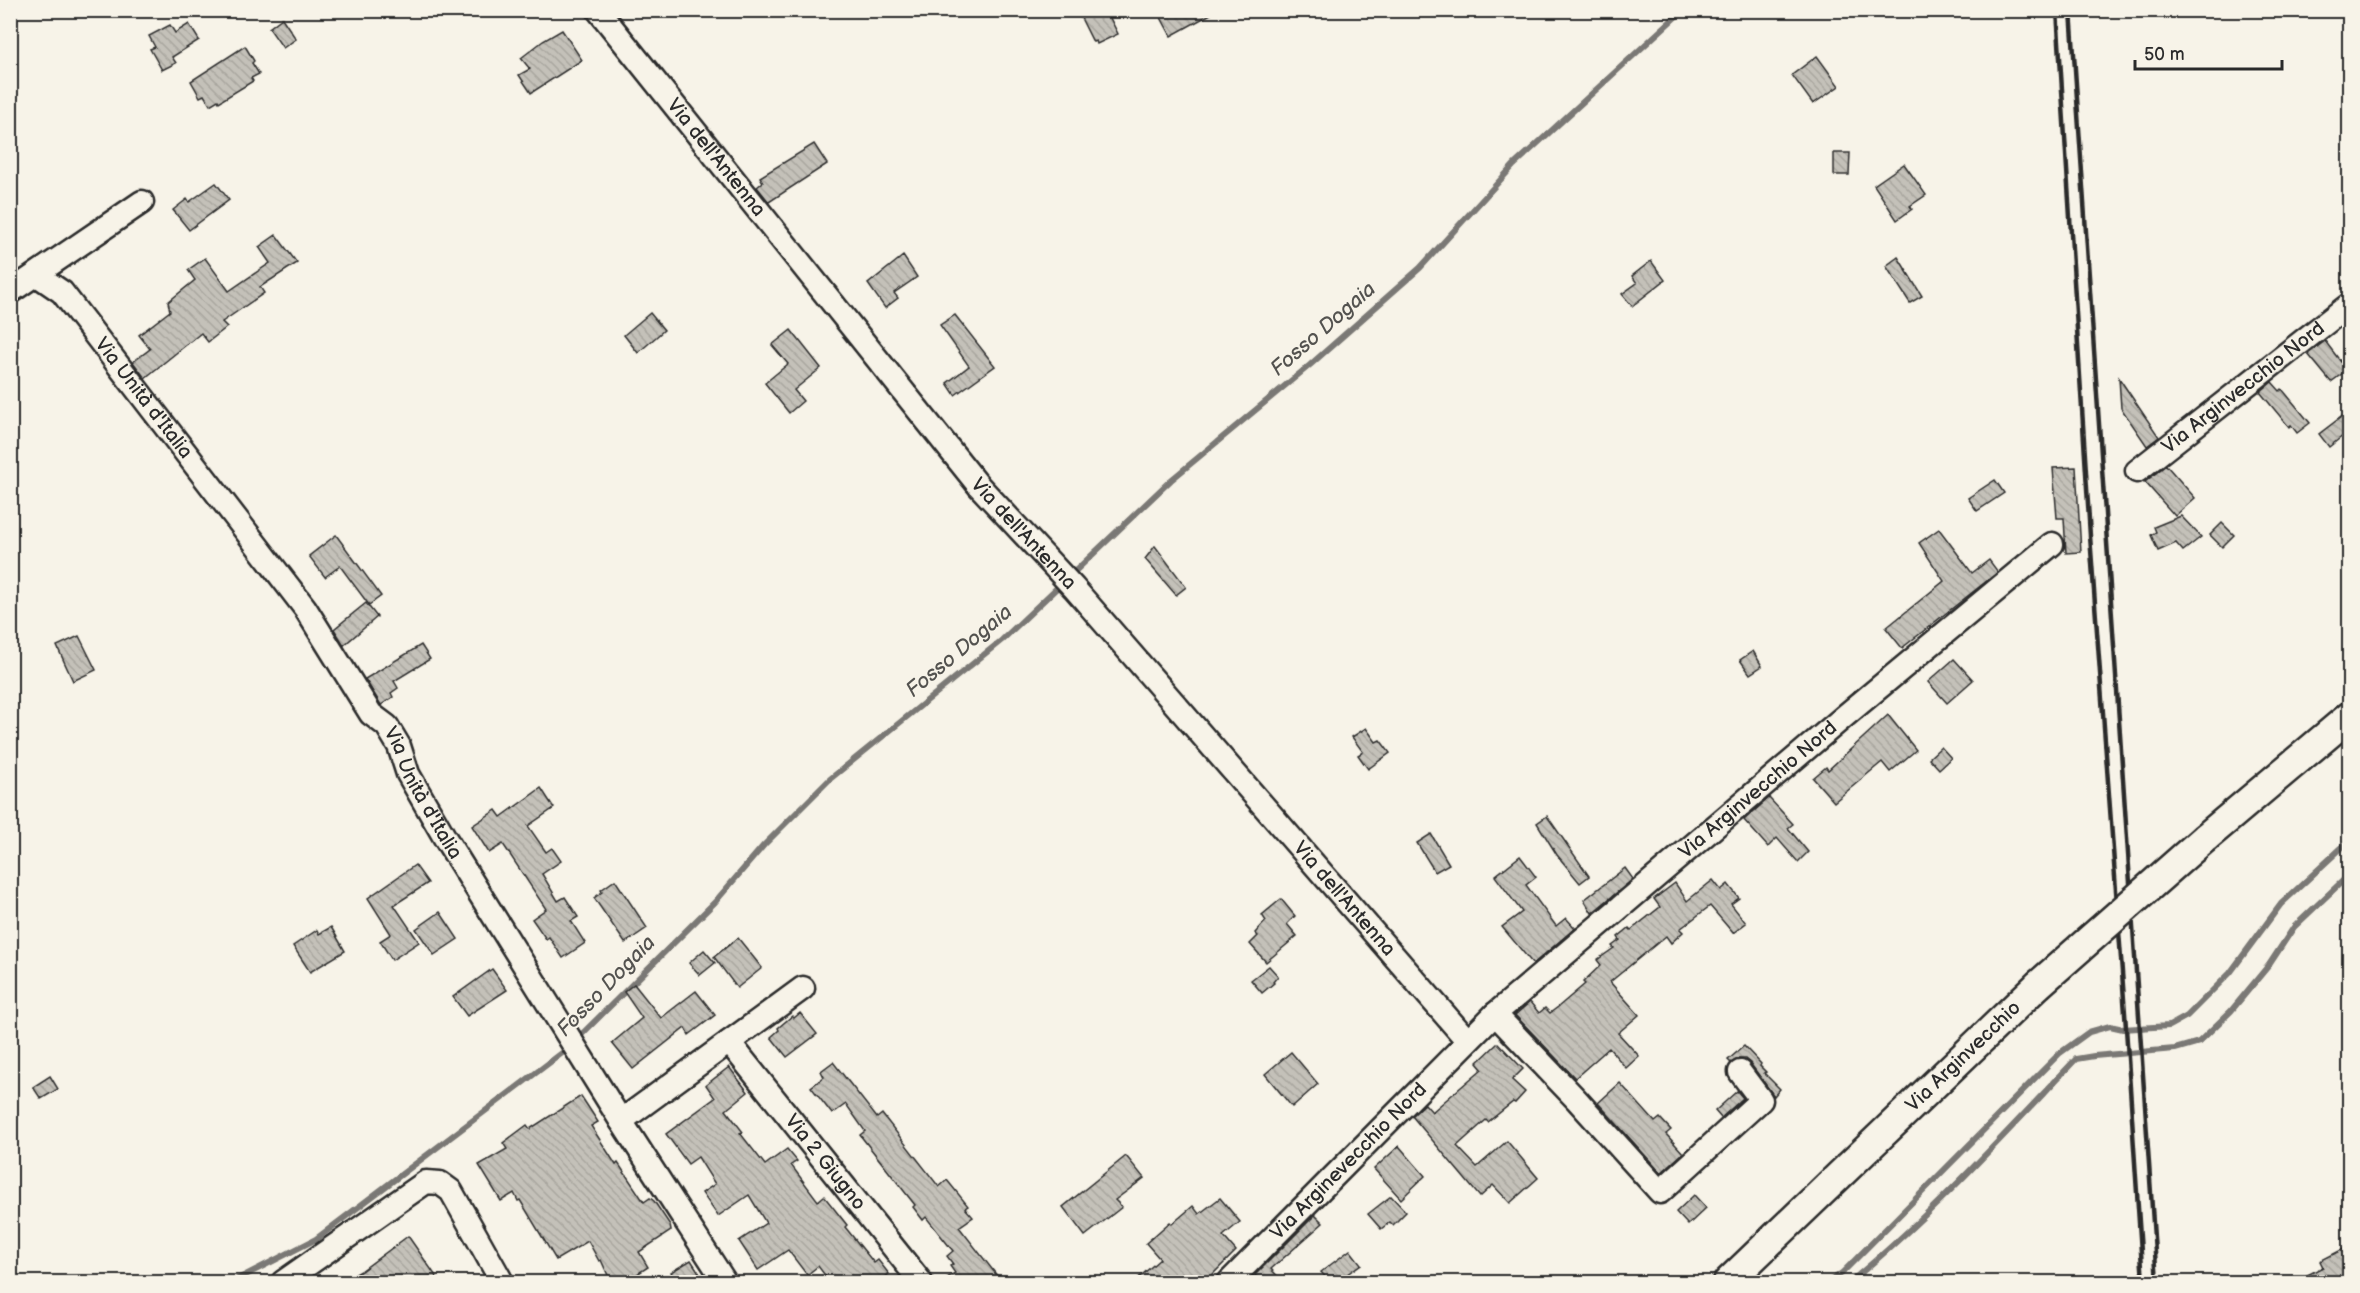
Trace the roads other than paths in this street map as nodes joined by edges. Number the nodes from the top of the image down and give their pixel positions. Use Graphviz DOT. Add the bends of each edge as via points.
graph roads {
  1 [pos="598,10"];
  2 [pos="142,202"];
  3 [pos="38,275"];
  4 [pos="10,292"];
  5 [pos="2349,304"];
  6 [pos="2137,471"];
  7 [pos="2052,544"];
  8 [pos="2349,716"];
  9 [pos="803,988"];
  10 [pos="1495,1014"];
  11 [pos="1467,1040"];
  12 [pos="729,1042"];
  13 [pos="1740,1072"];
  14 [pos="621,1121"];
  15 [pos="284,1282"];
  16 [pos="502,1282"];
  17 [pos="725,1282"];
  18 [pos="921,1282"];
  19 [pos="1229,1282"];
  20 [pos="1728,1282"];
  1 -- 11 [label="street, Via dell'Antenna" via="980,486 1074,588"];
  2 -- 3 [label="street"];
  3 -- 4 [label="street"];
  3 -- 14 [label="street, Via Unità d'Italia" via="62,292 127,375 305,608 370,714 387,726 408,774"];
  5 -- 6 [label="street, Via Arginvecchio Nord"];
  7 -- 10 [label="street, Via Arginvecchio Nord"];
  8 -- 20 [label="main road, Via Arginvecchio, bridge" via="2038,985"];
  9 -- 12 [label="street"];
  10 -- 11 [label="street, Via Arginvecchio Nord"];
  10 -- 13 [label="street" via="1660,1192 1761,1100"];
  11 -- 19 [label="street, Via Arginevecchio Nord"];
  12 -- 14 [label="street"];
  12 -- 18 [label="street, Via 2 Giugno"];
  14 -- 17 [label="street, Via Unità d'Italia"];
  15 -- 16 [label="street" via="426,1182 440,1183 451,1191"];
}
